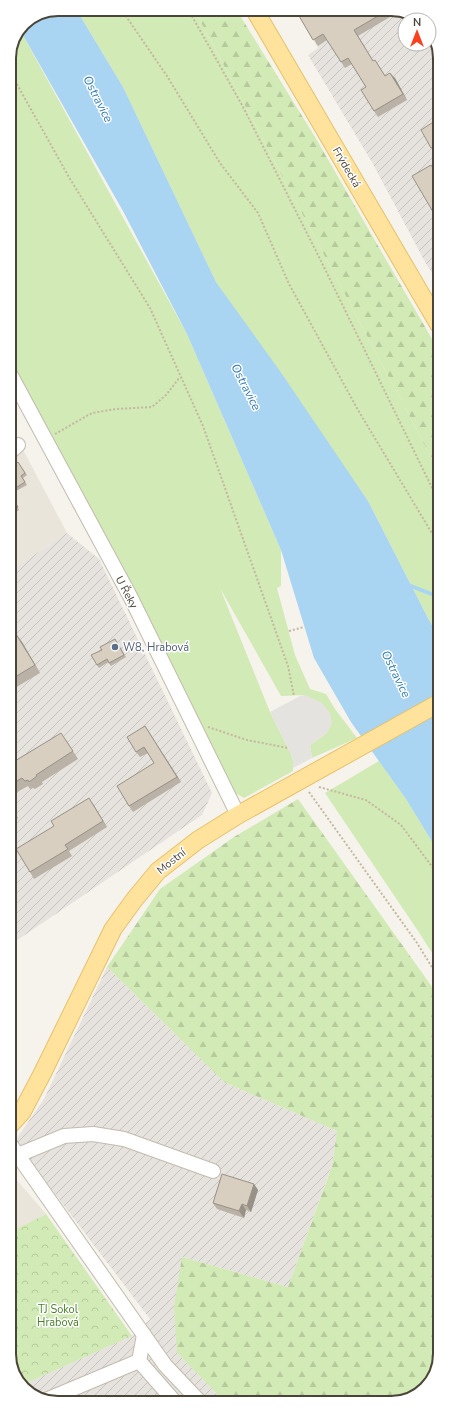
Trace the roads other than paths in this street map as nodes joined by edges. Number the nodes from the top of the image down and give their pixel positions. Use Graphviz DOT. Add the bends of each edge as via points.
graph roads {
  1 [pos="258,16"];
  2 [pos="433,315"];
  3 [pos="16,384"];
  4 [pos="433,706"];
  5 [pos="238,815"];
  6 [pos="16,1118"];
  7 [pos="16,1148"];
  8 [pos="16,1152"];
  9 [pos="213,1171"];
  10 [pos="144,1335"];
  11 [pos="139,1361"];
  12 [pos="56,1396"];
  13 [pos="169,1396"];
  14 [pos="194,1396"];
  1 -- 2 [label="main road, Frýdecká"];
  3 -- 5 [label="street, U Řeky" via="130,598"];
  4 -- 5 [label="main road, Mostní" via="362,746 312,782"];
  5 -- 6 [label="main road, Mostní" via="198,840 158,871 134,900 113,929 42,1074"];
  7 -- 9 [label="street" via="64,1136 93,1134 124,1139"];
  8 -- 10 [label="street"];
  10 -- 11 [label="street"];
  10 -- 14 [label="street" via="165,1365"];
  11 -- 12 [label="street"];
  11 -- 13 [label="street"];
}
